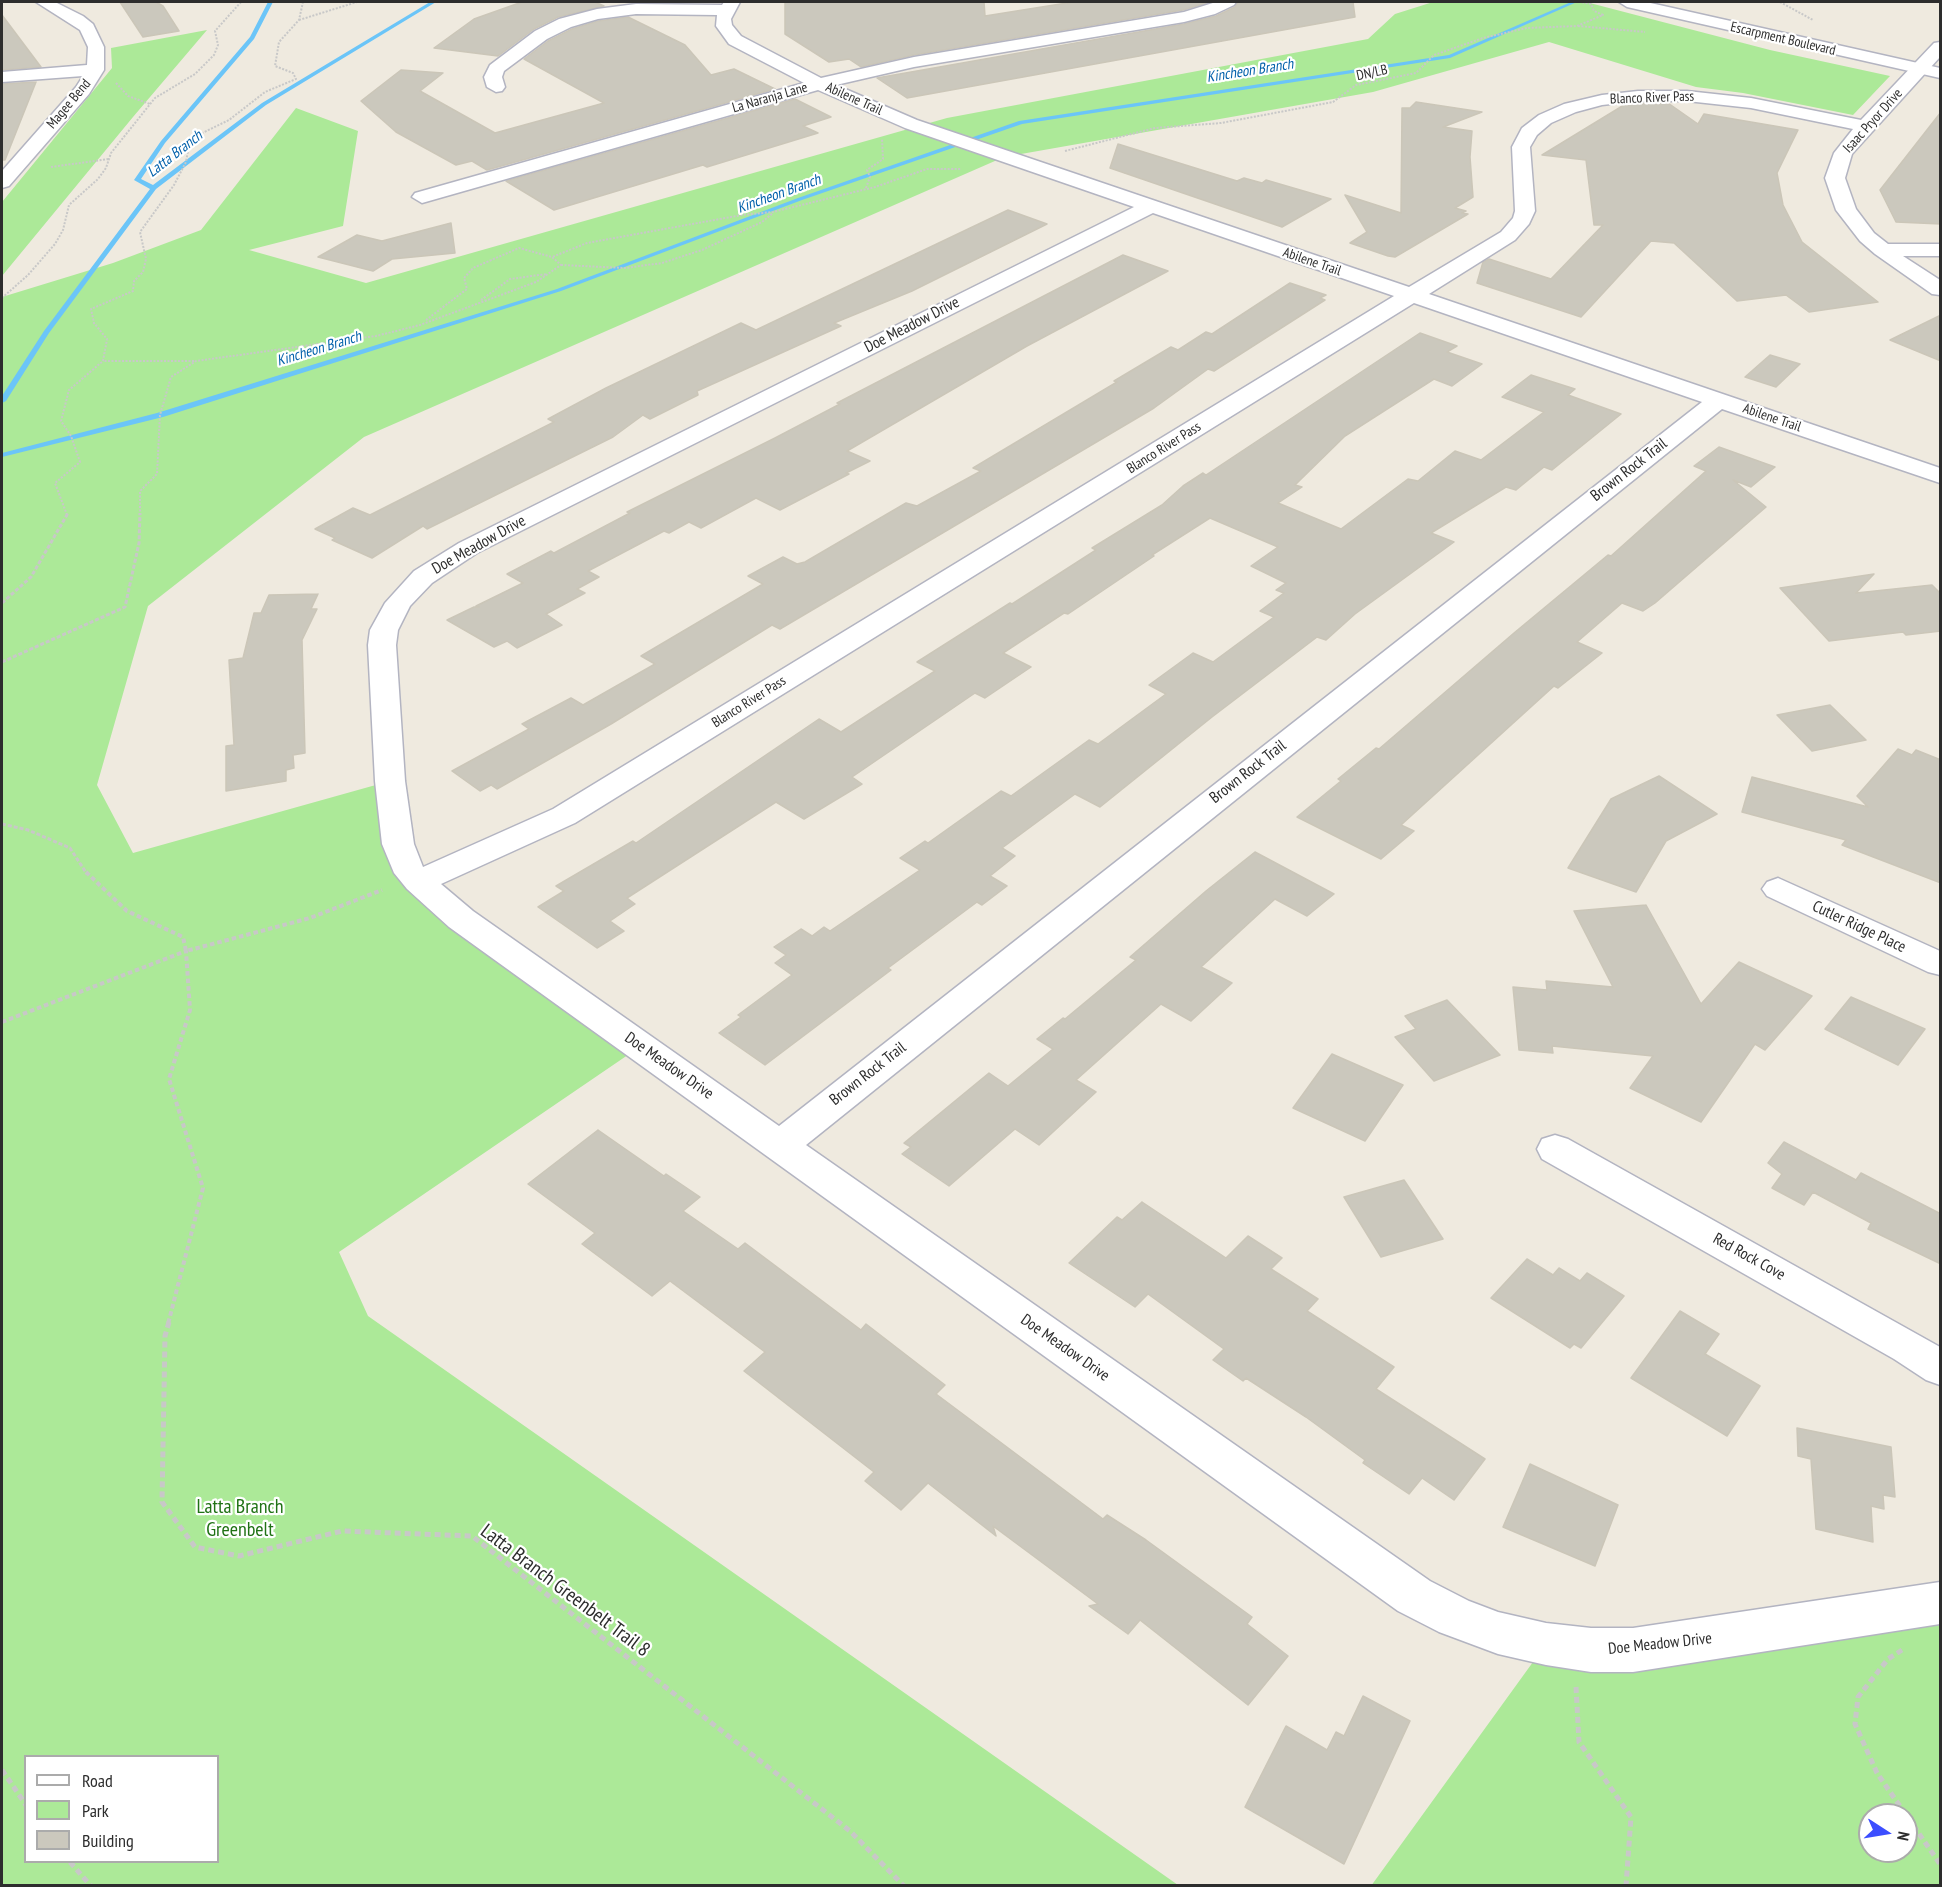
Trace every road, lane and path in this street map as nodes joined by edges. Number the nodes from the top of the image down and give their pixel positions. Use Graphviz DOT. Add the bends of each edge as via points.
graph roads {
  1 [pos="44,2"];
  2 [pos="241,2"];
  3 [pos="303,2"];
  4 [pos="357,2"];
  5 [pos="1228,2"];
  6 [pos="1580,2"];
  7 [pos="1627,2"];
  8 [pos="1666,2"];
  9 [pos="1780,2"];
  10 [pos="729,5"];
  11 [pos="299,20"];
  12 [pos="1817,24"];
  13 [pos="1935,61"];
  14 [pos="95,70"];
  15 [pos="2,77"];
  16 [pos="116,79"];
  17 [pos="819,84"];
  18 [pos="496,87"];
  19 [pos="150,104"];
  20 [pos="1865,126"];
  21 [pos="881,133"];
  22 [pos="1058,153"];
  23 [pos="109,159"];
  24 [pos="969,170"];
  25 [pos="4,177"];
  26 [pos="866,189"];
  27 [pos="422,197"];
  28 [pos="1150,207"];
  29 [pos="773,212"];
  30 [pos="1882,250"];
  31 [pos="1941,250"];
  32 [pos="552,257"];
  33 [pos="561,265"];
  34 [pos="548,274"];
  35 [pos="1941,289"];
  36 [pos="1411,296"];
  37 [pos="2,298"];
  38 [pos="475,304"];
  39 [pos="420,325"];
  40 [pos="103,361"];
  41 [pos="196,361"];
  42 [pos="1718,401"];
  43 [pos="1941,476"];
  44 [pos="2,603"];
  45 [pos="2,662"];
  46 [pos="2,824"];
  47 [pos="418,882"];
  48 [pos="1778,889"];
  49 [pos="382,890"];
  50 [pos="186,951"];
  51 [pos="1941,964"];
  52 [pos="2,1022"];
  53 [pos="780,1145"];
  54 [pos="1555,1149"];
  55 [pos="1941,1368"];
  56 [pos="1941,1603"];
  57 [pos="1915,1646"];
  58 [pos="1573,1647"];
  59 [pos="2,1770"];
  60 [pos="24,1802"];
  61 [pos="71,1863"];
  62 [pos="1941,1864"];
  63 [pos="91,1886"];
  64 [pos="904,1886"];
  65 [pos="1626,1886"];
  1 -- 14 [label="street, Magee Bend" via="87,28 96,47"];
  2 -- 19 [label="path" via="216,31 218,45 210,60"];
  3 -- 11 [label="path"];
  4 -- 11 [label="path"];
  5 -- 17 [label="street, La Naranja Lane" via="1184,17 914,62"];
  6 -- 22 [label="path, DN/LB" via="1591,4 1594,11 1603,15 1577,26 1527,28 1483,38 1434,55 1416,73 1356,85 1333,102 1221,123 1155,128"];
  7 -- 13 [label="street, Escarpment Boulevard"];
  8 -- 13 [label="street, Escarpment Boulevard"];
  9 -- 12 [label="path" via="1810,16"];
  10 -- 17 [label="street, Abilene Trail" via="724,26 735,40"];
  10 -- 18 [label="street" via="636,9 565,23 541,35 496,69"];
  11 -- 40 [label="path" via="279,42 275,66 293,73 296,79 265,92 229,120 190,139 186,162 174,185 140,232 146,259 144,272 134,281 133,291 91,309 94,323 107,339"];
  13 -- 20 [label="street, Isaac Pryor Drive"];
  14 -- 15 [label="street"];
  14 -- 25 [label="street, Magee Bend" via="83,90"];
  16 -- 19 [label="path" via="120,90 128,96"];
  17 -- 27 [label="street, La Naranja Lane"];
  17 -- 28 [label="street, Abilene Trail" via="911,124"];
  19 -- 23 [label="path"];
  20 -- 30 [label="street, Isaac Pryor Drive" via="1843,153 1835,178 1846,210"];
  20 -- 36 [label="street, Blanco River Pass" via="1752,103 1687,96 1619,98 1557,113 1534,126 1521,147 1525,211 1516,228"];
  21 -- 26 [label="path" via="883,159 867,170 870,177"];
  23 -- 25 [label="path"];
  23 -- 37 [label="path" via="98,179 69,205 55,244"];
  24 -- 26 [label="path" via="927,169"];
  26 -- 29 [label="path"];
  28 -- 36 [label="street, Abilene Trail"];
  28 -- 47 [label="street, Doe Meadow Drive" via="468,548 408,591 390,617 382,645 398,844 405,866"];
  29 -- 32 [label="path" via="587,243"];
  29 -- 33 [label="path" via="762,222 712,245 662,263 619,268"];
  30 -- 31 [label="street"];
  30 -- 35 [label="street, Isaac Pryor Drive"];
  32 -- 33 [label="path"];
  32 -- 39 [label="path" via="519,248 473,268 464,278 467,289"];
  33 -- 34 [label="path"];
  34 -- 38 [label="path"];
  34 -- 38 [label="path" via="510,279"];
  36 -- 42 [label="street, Abilene Trail"];
  36 -- 47 [label="street, Blanco River Pass" via="564,816"];
  38 -- 39 [label="path"];
  39 -- 41 [label="path" via="376,336"];
  40 -- 41 [label="path"];
  40 -- 44 [label="path" via="69,390 61,421 80,462 55,483 68,514 31,578"];
  41 -- 45 [label="path" via="171,377 163,406 157,474 140,491 138,543 125,607"];
  42 -- 43 [label="street, Abilene Trail"];
  42 -- 53 [label="street, Brown Rock Trail"];
  46 -- 50 [label="path" via="70,848 91,879 127,910 183,937"];
  47 -- 53 [label="street, Doe Meadow Drive" via="461,919"];
  48 -- 51 [label="street, Cutler Ridge Place"];
  49 -- 50 [label="path" via="310,918"];
  50 -- 52 [label="path"];
  50 -- 64 [label="path, Latta Branch Greenbelt Trail 8" via="190,1010 169,1079 203,1188 165,1336 162,1502 195,1547 239,1556 342,1531 472,1536 850,1831"];
  53 -- 58 [label="street, Doe Meadow Drive" via="1414,1596 1455,1617 1498,1632"];
  54 -- 55 [label="street, Red Rock Cove"];
  56 -- 58 [label="street, Doe Meadow Drive" via="1633,1650"];
  57 -- 62 [label="path" via="1887,1659 1858,1697 1855,1724 1877,1773"];
  58 -- 65 [label="path" via="1579,1742 1631,1817"];
  59 -- 60 [label="path"];
  61 -- 63 [label="path"];
}
